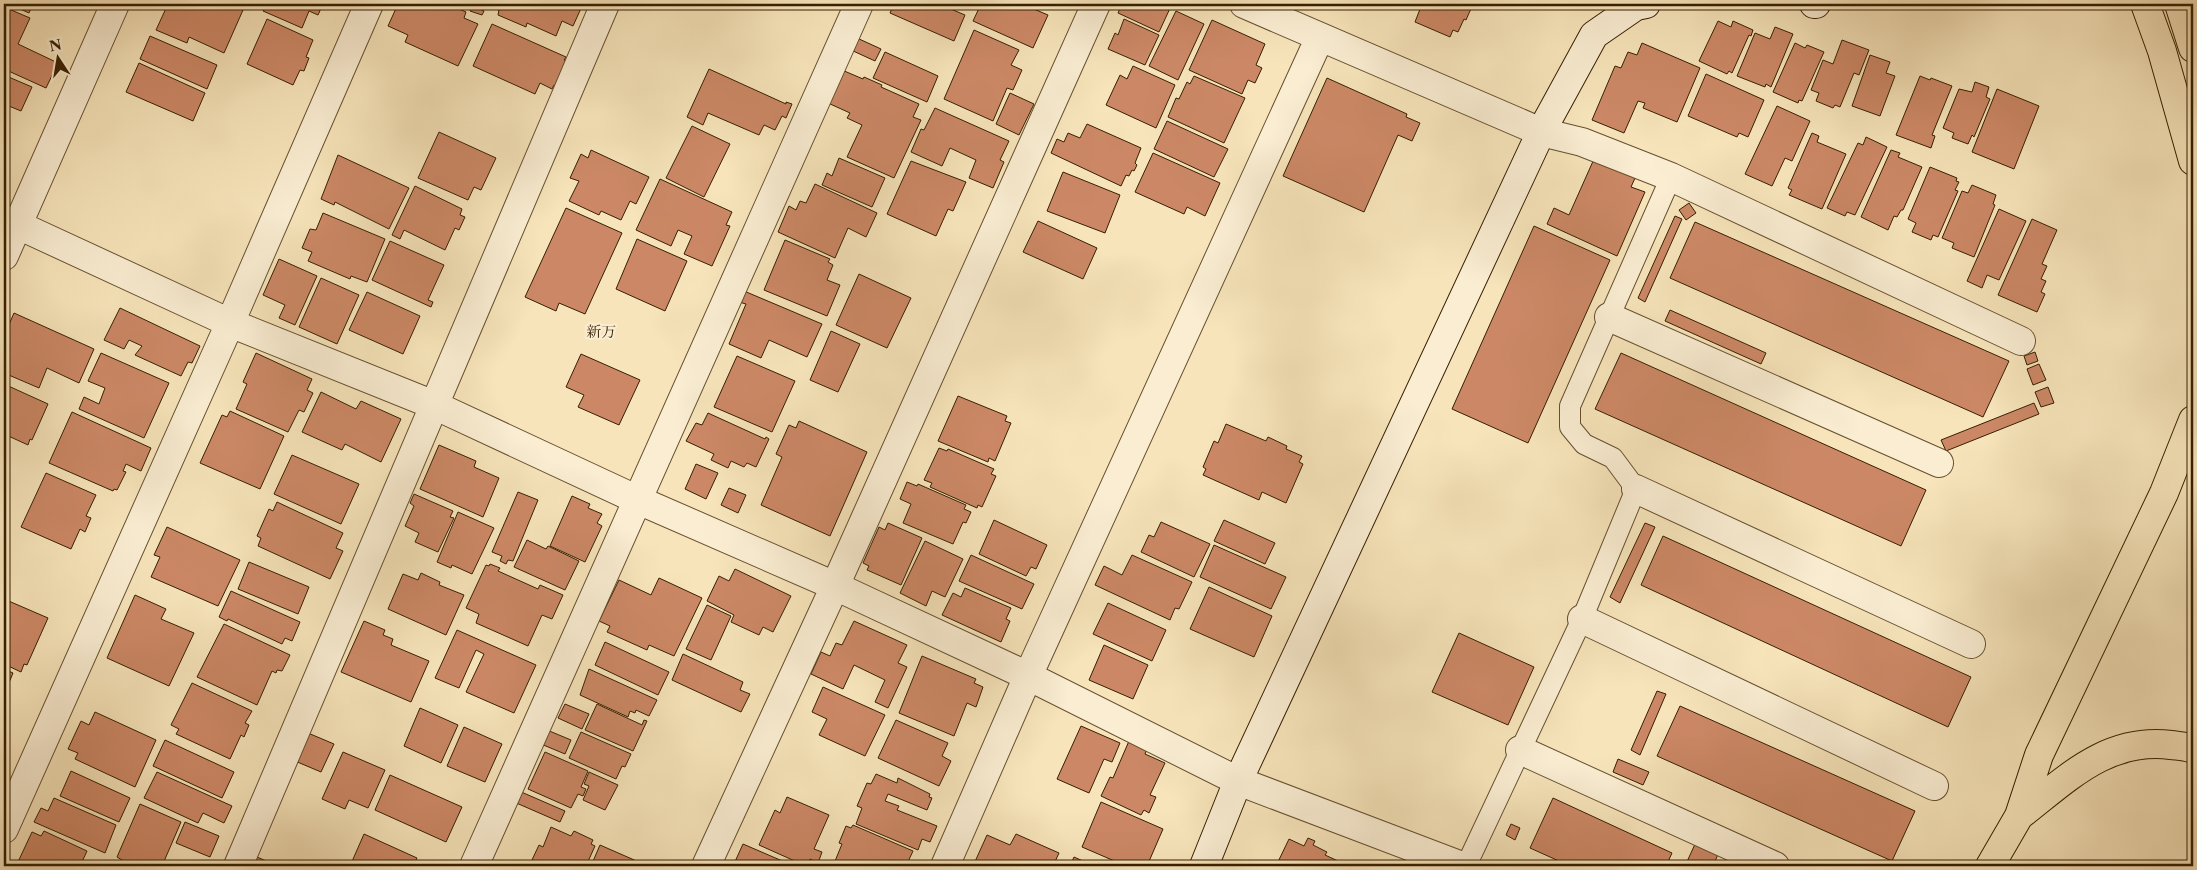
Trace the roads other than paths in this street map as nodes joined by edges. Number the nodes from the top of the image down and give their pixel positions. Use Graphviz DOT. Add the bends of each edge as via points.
graph roads {
  1 [pos="115,4"];
  2 [pos="369,4"];
  3 [pos="605,4"];
  4 [pos="859,4"];
  5 [pos="1096,4"];
  6 [pos="1244,4"];
  7 [pos="1639,4"];
  8 [pos="2145,4"];
  9 [pos="2179,4"];
  10 [pos="1320,38"];
  11 [pos="2193,48"];
  12 [pos="1541,132"];
  13 [pos="2193,161"];
  14 [pos="1671,177"];
  15 [pos="18,225"];
  16 [pos="4,256"];
  17 [pos="1609,317"];
  18 [pos="230,323"];
  19 [pos="2021,341"];
  20 [pos="434,405"];
  21 [pos="2193,420"];
  22 [pos="1939,463"];
  23 [pos="1636,488"];
  24 [pos="638,500"];
  25 [pos="835,586"];
  26 [pos="1582,619"];
  27 [pos="1970,644"];
  28 [pos="1028,676"];
  29 [pos="2193,749"];
  30 [pos="1520,750"];
  31 [pos="1238,781"];
  32 [pos="1934,786"];
  33 [pos="2019,816"];
  34 [pos="4,828"];
  35 [pos="238,866"];
  36 [pos="474,866"];
  37 [pos="706,866"];
  38 [pos="945,866"];
  39 [pos="1204,866"];
  40 [pos="1462,866"];
  41 [pos="1466,866"];
  42 [pos="1775,866"];
  43 [pos="1990,866"];
  1 -- 15 [label="street"];
  2 -- 18 [label="street"];
  3 -- 20 [label="street"];
  4 -- 24 [label="street"];
  5 -- 25 [label="street"];
  6 -- 10 [label="street"];
  7 -- 12 [label="street" via="1594,35"];
  8 -- 13 [label="highway"];
  9 -- 11 [label="highway"];
  10 -- 12 [label="street"];
  10 -- 28 [label="street"];
  12 -- 14 [label="street" via="1582,142"];
  12 -- 31 [label="street"];
  14 -- 17 [label="lane"];
  14 -- 19 [label="street"];
  15 -- 16 [label="street"];
  15 -- 18 [label="street"];
  17 -- 22 [label="street"];
  17 -- 23 [label="lane" via="1570,406 1570,427 1584,444 1613,458"];
  18 -- 20 [label="street"];
  18 -- 34 [label="street"];
  20 -- 24 [label="street"];
  20 -- 35 [label="street"];
  21 -- 33 [label="highway" via="2164,493 2039,755"];
  23 -- 26 [label="lane"];
  23 -- 27 [label="street"];
  24 -- 25 [label="street"];
  24 -- 36 [label="street"];
  25 -- 28 [label="street"];
  25 -- 37 [label="street"];
  26 -- 30 [label="lane"];
  26 -- 32 [label="street"];
  28 -- 31 [label="street"];
  28 -- 38 [label="street"];
  29 -- 33 [label="highway" via="2153,742 2114,750 2080,768"];
  30 -- 41 [label="lane"];
  30 -- 42 [label="street"];
  31 -- 39 [label="street"];
  31 -- 40 [label="street"];
  33 -- 43 [label="highway"];
}
